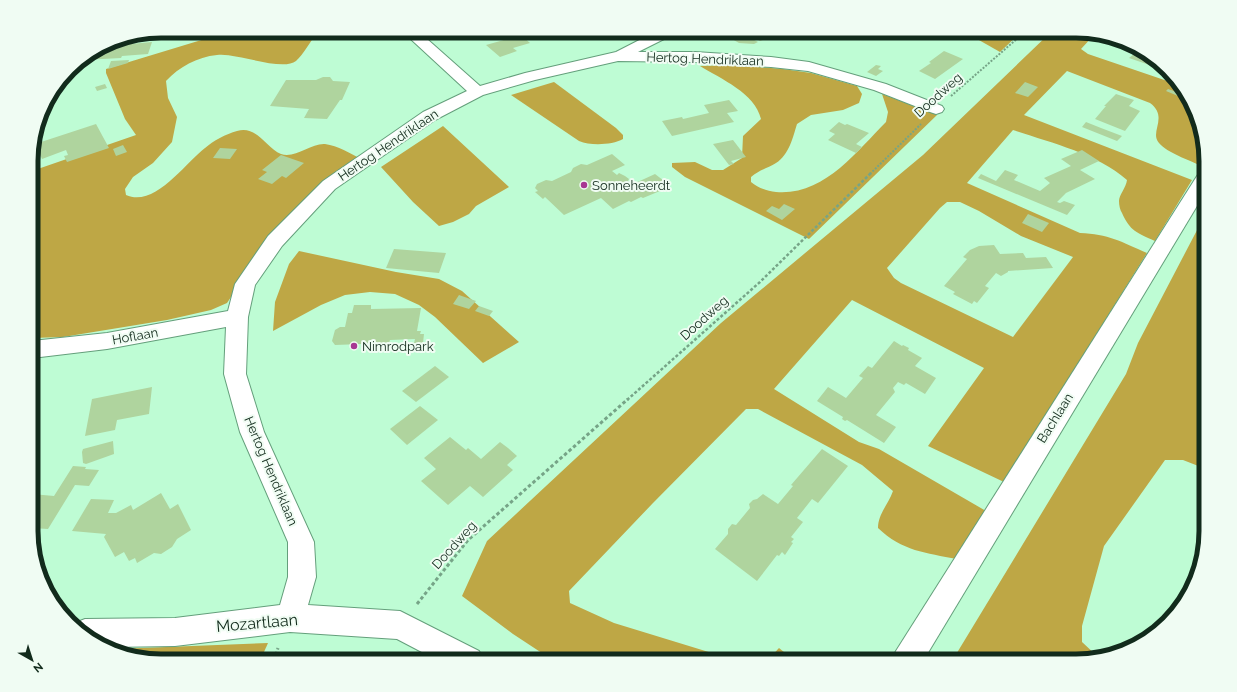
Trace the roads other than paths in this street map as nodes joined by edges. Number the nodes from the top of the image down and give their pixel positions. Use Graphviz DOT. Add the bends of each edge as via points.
graph roads {
  1 [pos="417,38"];
  2 [pos="655,38"];
  3 [pos="618,56"];
  4 [pos="477,92"];
  5 [pos="936,109"];
  6 [pos="1199,187"];
  7 [pos="237,317"];
  8 [pos="38,349"];
  9 [pos="290,618"];
  10 [pos="93,633"];
  11 [pos="456,654"];
  12 [pos="910,654"];
  1 -- 4 [label="street"];
  2 -- 3 [label="street"];
  3 -- 4 [label="street, Hertog Hendriklaan" via="531,76"];
  3 -- 5 [label="street, Hertog Hendriklaan" via="710,58 809,67 880,87"];
  4 -- 7 [label="street, Hertog Hendriklaan" via="429,116 329,185 275,241 245,284"];
  6 -- 12 [label="street, Bachlaan"];
  7 -- 8 [label="street, Hoflaan" via="107,342"];
  7 -- 9 [label="street, Hertog Hendriklaan" via="235,374 252,432 301,542 302,577"];
  9 -- 10 [label="street, Mozartlaan" via="175,632"];
  9 -- 11 [label="street, Mozartlaan" via="400,625"];
}
